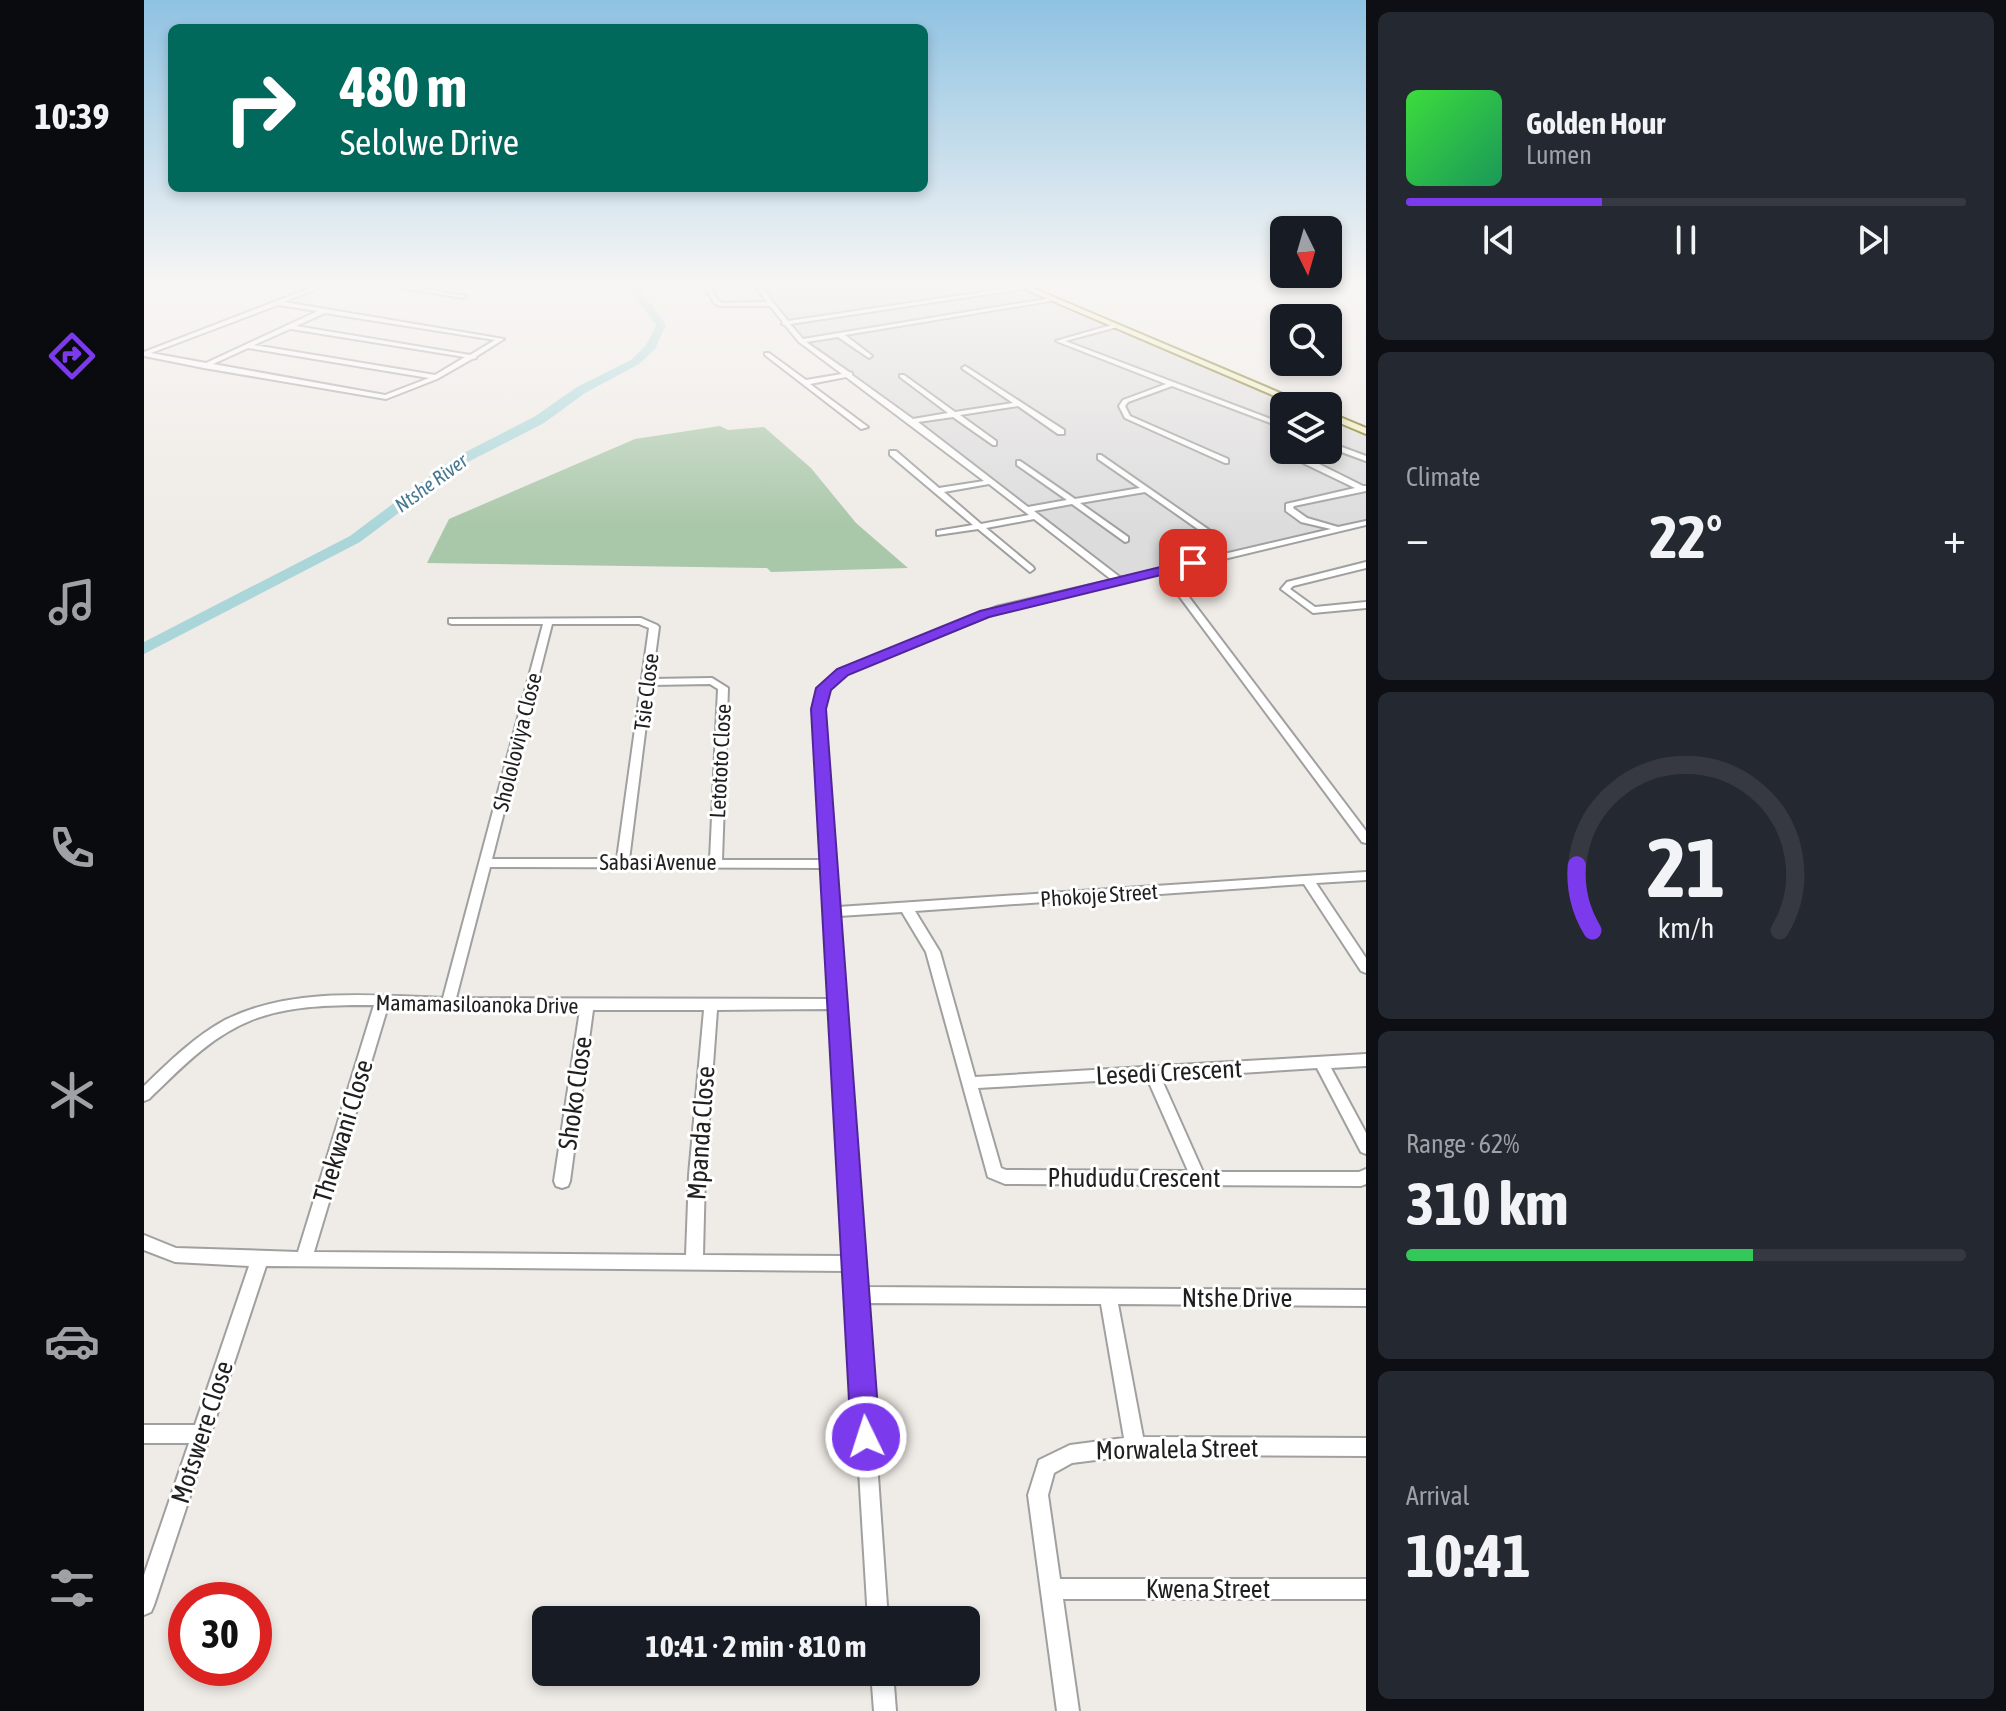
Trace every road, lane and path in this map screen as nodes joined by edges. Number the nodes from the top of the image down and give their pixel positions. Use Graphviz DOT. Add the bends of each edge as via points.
graph roads {
  1 [pos="209,367"];
  2 [pos="370,367"];
  3 [pos="456,367"];
  4 [pos="786,367"];
  5 [pos="839,367"];
  6 [pos="1130,367"];
  7 [pos="1213,367"];
  8 [pos="965,368"];
  9 [pos="850,374"];
  10 [pos="902,376"];
  11 [pos="435,378"];
  12 [pos="808,382"];
  13 [pos="1174,383"];
  14 [pos="1273,392"];
  15 [pos="1019,404"];
  16 [pos="955,414"];
  17 [pos="912,421"];
  18 [pos="1270,421"];
  19 [pos="1342,421"];
  20 [pos="864,427"];
  21 [pos="1366,431"];
  22 [pos="1061,432"];
  23 [pos="993,443"];
  24 [pos="1342,450"];
  25 [pos="893,453"];
  26 [pos="1101,457"];
  27 [pos="1366,459"];
  28 [pos="1225,461"];
  29 [pos="1020,463"];
  30 [pos="1313,464"];
  31 [pos="990,482"];
  32 [pos="1365,488"];
  33 [pos="1147,489"];
  34 [pos="937,491"];
  35 [pos="1073,501"];
  36 [pos="1025,510"];
  37 [pos="1034,517"];
  38 [pos="1366,523"];
  39 [pos="981,526"];
  40 [pos="1342,528"];
  41 [pos="1208,532"];
  42 [pos="940,533"];
  43 [pos="1125,539"];
  44 [pos="1366,565"];
  45 [pos="1030,569"];
  46 [pos="1164,570"];
  47 [pos="1118,580"];
  48 [pos="1366,605"];
  49 [pos="452,621"];
  50 [pos="548,622"];
  51 [pos="649,682"];
  52 [pos="1366,839"];
  53 [pos="716,862"];
  54 [pos="486,863"];
  55 [pos="623,863"];
  56 [pos="829,864"];
  57 [pos="1366,876"];
  58 [pos="1308,881"];
  59 [pos="906,907"];
  60 [pos="832,912"];
  61 [pos="1366,968"];
  62 [pos="382,1003"];
  63 [pos="448,1004"];
  64 [pos="711,1004"];
  65 [pos="839,1004"];
  66 [pos="587,1006"];
  67 [pos="1366,1060"];
  68 [pos="1321,1063"];
  69 [pos="1152,1073"];
  70 [pos="971,1083"];
  71 [pos="144,1095"];
  72 [pos="1366,1148"];
  73 [pos="1366,1176"];
  74 [pos="1199,1179"];
  75 [pos="562,1181"];
  76 [pos="144,1242"];
  77 [pos="304,1258"];
  78 [pos="260,1259"];
  79 [pos="694,1262"];
  80 [pos="854,1264"];
  81 [pos="856,1295"];
  82 [pos="1108,1298"];
  83 [pos="1366,1298"];
  84 [pos="144,1434"];
  85 [pos="202,1434"];
  86 [pos="1135,1446"];
  87 [pos="1366,1447"];
  88 [pos="1050,1589"];
  89 [pos="1366,1589"];
  90 [pos="144,1605"];
  91 [pos="877,1606"];
  92 [pos="883,1686"];
  93 [pos="885,1711"];
  94 [pos="1068,1711"];
  1 -- 11 [label="street" via="386,397"];
  2 -- 11 [label="street"];
  3 -- 11 [label="street"];
  4 -- 12 [label="street"];
  5 -- 9 [label="street"];
  6 -- 13 [label="street"];
  7 -- 14 [label="street"];
  8 -- 15 [label="street"];
  9 -- 12 [label="street"];
  9 -- 17 [label="street"];
  10 -- 16 [label="street"];
  12 -- 20 [label="street"];
  13 -- 18 [label="street"];
  13 -- 28 [label="street" via="1125,401 1127,417"];
  15 -- 16 [label="street"];
  15 -- 22 [label="street"];
  16 -- 17 [label="street"];
  16 -- 23 [label="street"];
  17 -- 31 [label="street"];
  19 -- 21 [label="street"];
  24 -- 27 [label="street"];
  25 -- 34 [label="street"];
  26 -- 33 [label="street"];
  29 -- 35 [label="street"];
  30 -- 32 [label="street"];
  31 -- 34 [label="street"];
  31 -- 36 [label="street"];
  32 -- 40 [label="street" via="1290,504 1289,509 1304,520"];
  33 -- 35 [label="street"];
  33 -- 41 [label="street"];
  34 -- 39 [label="street"];
  35 -- 36 [label="street"];
  35 -- 43 [label="street"];
  36 -- 37 [label="street"];
  37 -- 39 [label="street"];
  37 -- 47 [label="street"];
  38 -- 40 [label="street"];
  39 -- 42 [label="street"];
  39 -- 45 [label="street"];
  40 -- 46 [label="street"];
  44 -- 48 [label="street" via="1285,589 1313,610"];
  46 -- 47 [label="street"];
  46 -- 52 [label="street"];
  47 -- 56 [label="street" via="985,614 831,680 819,709"];
  49 -- 50 [label="street, Tsie Close"];
  50 -- 51 [label="street, Tsie Close" via="649,623 654,627"];
  50 -- 54 [label="street, Shololoviya Close"];
  51 -- 53 [label="street, Letototo Close" via="712,681 723,688"];
  51 -- 55 [label="street, Tsie Close"];
  53 -- 55 [label="street, Sabasi Avenue"];
  53 -- 56 [label="street, Sabasi Avenue"];
  54 -- 55 [label="street, Sabasi Avenue"];
  54 -- 63 [label="street, Shololoviya Close"];
  56 -- 60 [label="street"];
  57 -- 58 [label="street, Phokoje Street"];
  58 -- 59 [label="street, Phokoje Street"];
  58 -- 61 [label="street"];
  59 -- 60 [label="street, Phokoje Street"];
  59 -- 70 [label="street, Phududu Crescent" via="933,952"];
  60 -- 65 [label="street"];
  62 -- 63 [label="street, Mamamasiloanoka Drive"];
  62 -- 71 [label="street, Mamamasiloanoka Drive" via="306,1004 259,1012 216,1031"];
  62 -- 77 [label="street, Thekwani Close"];
  63 -- 66 [label="street, Mamamasiloanoka Drive"];
  64 -- 65 [label="street, Mamamasiloanoka Drive"];
  64 -- 66 [label="street, Mamamasiloanoka Drive"];
  64 -- 79 [label="street, Mpanda Close"];
  65 -- 80 [label="street"];
  66 -- 75 [label="street, Shoko Close"];
  67 -- 68 [label="street, Lesedi Crescent"];
  68 -- 69 [label="street, Lesedi Crescent"];
  68 -- 72 [label="street"];
  69 -- 70 [label="street, Lesedi Crescent"];
  69 -- 74 [label="street"];
  70 -- 74 [label="street, Phududu Crescent" via="991,1166 1005,1177"];
  73 -- 74 [label="street, Phududu Crescent"];
  76 -- 78 [label="street" via="175,1255"];
  77 -- 78 [label="street"];
  77 -- 79 [label="street"];
  78 -- 85 [label="street, Motswere Close"];
  79 -- 80 [label="street"];
  80 -- 81 [label="street"];
  81 -- 82 [label="street, Ntshe Drive"];
  81 -- 91 [label="street"];
  82 -- 83 [label="street, Ntshe Drive"];
  82 -- 86 [label="street"];
  84 -- 85 [label="street"];
  85 -- 90 [label="street, Motswere Close"];
  86 -- 87 [label="street, Morwalela Street"];
  86 -- 88 [label="street, Morwalela Street" via="1070,1454 1046,1467 1038,1495"];
  88 -- 89 [label="street, Kwena Street"];
  88 -- 94 [label="street, Morwalela Street"];
  92 -- 93 [label="street"];
}
